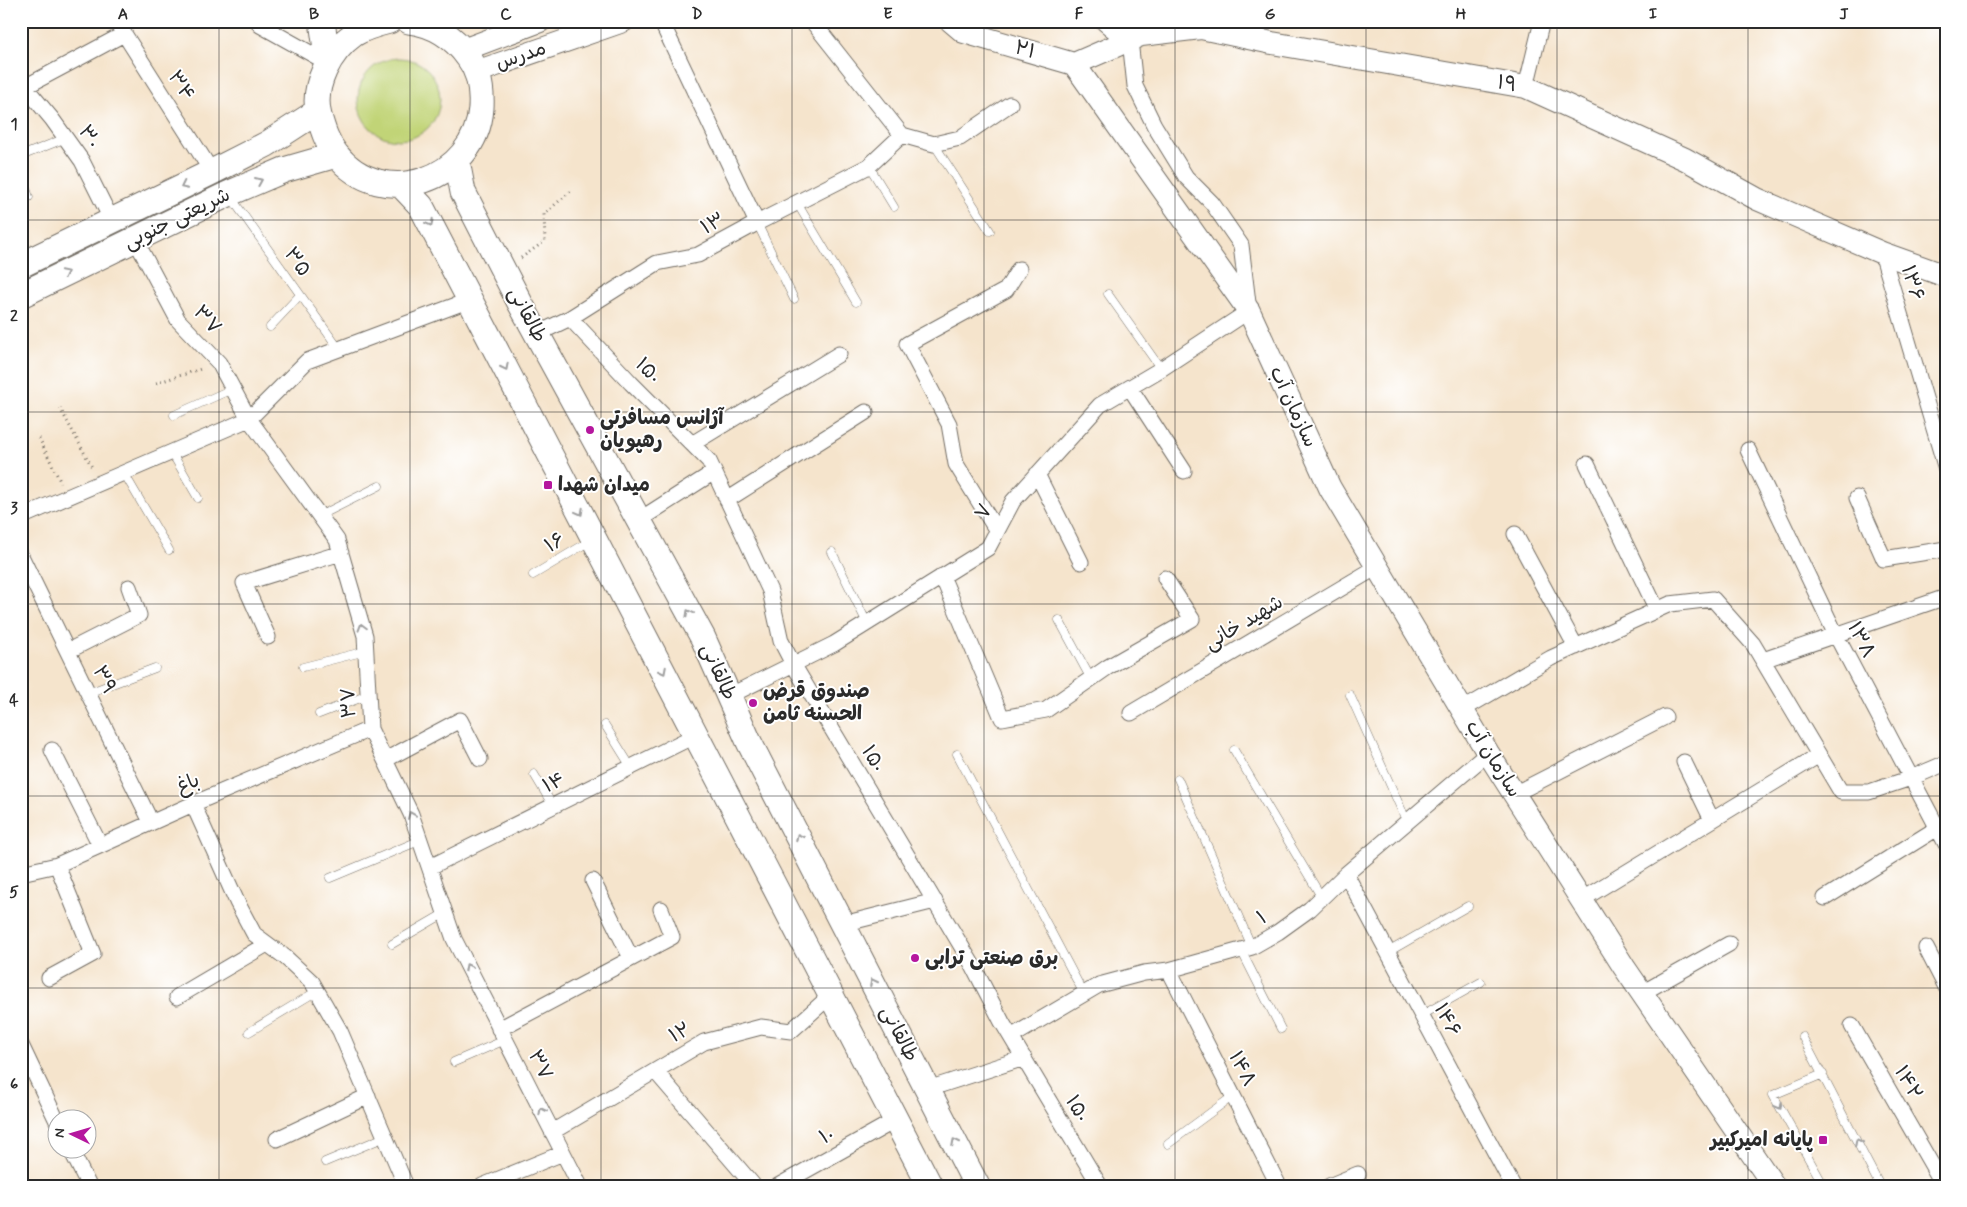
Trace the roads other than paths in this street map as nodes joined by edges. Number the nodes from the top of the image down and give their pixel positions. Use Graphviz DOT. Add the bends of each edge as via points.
graph roads {
  1 [pos="258,21"];
  2 [pos="322,21"];
  3 [pos="409,21"];
  4 [pos="540,21"];
  5 [pos="622,21"];
  6 [pos="661,21"];
  7 [pos="812,21"];
  8 [pos="951,21"];
  9 [pos="1107,21"];
  10 [pos="1542,21"];
  11 [pos="378,22"];
  12 [pos="120,27"];
  13 [pos="1130,40"];
  14 [pos="463,50"];
  15 [pos="328,63"];
  16 [pos="1074,64"];
  17 [pos="476,72"];
  18 [pos="23,86"];
  19 [pos="1526,87"];
  20 [pos="1010,104"];
  21 [pos="318,112"];
  22 [pos="902,135"];
  23 [pos="66,138"];
  24 [pos="934,144"];
  25 [pos="336,155"];
  26 [pos="21,156"];
  27 [pos="457,162"];
  28 [pos="869,166"];
  29 [pos="212,172"];
  30 [pos="21,174"];
  31 [pos="401,185"];
  32 [pos="228,194"];
  33 [pos="29,197"];
  34 [pos="797,203"];
  35 [pos="894,207"];
  36 [pos="112,221"];
  37 [pos="756,223"];
  38 [pos="990,231"];
  39 [pos="135,239"];
  40 [pos="1882,253"];
  41 [pos="21,265"];
  42 [pos="1019,269"];
  43 [pos="1946,276"];
  44 [pos="21,294"];
  45 [pos="300,294"];
  46 [pos="1108,294"];
  47 [pos="794,299"];
  48 [pos="470,300"];
  49 [pos="856,302"];
  50 [pos="1249,311"];
  51 [pos="570,318"];
  52 [pos="270,327"];
  53 [pos="537,334"];
  54 [pos="339,349"];
  55 [pos="839,354"];
  56 [pos="1161,369"];
  57 [pos="1130,388"];
  58 [pos="232,389"];
  59 [pos="866,412"];
  60 [pos="174,415"];
  61 [pos="249,419"];
  62 [pos="692,444"];
  63 [pos="1748,450"];
  64 [pos="172,453"];
  65 [pos="1587,464"];
  66 [pos="1946,469"];
  67 [pos="1184,471"];
  68 [pos="714,472"];
  69 [pos="124,473"];
  70 [pos="1037,474"];
  71 [pos="379,486"];
  72 [pos="198,498"];
  73 [pos="1857,498"];
  74 [pos="727,500"];
  75 [pos="319,516"];
  76 [pos="21,517"];
  77 [pos="638,520"];
  78 [pos="997,531"];
  79 [pos="1515,534"];
  80 [pos="594,539"];
  81 [pos="1946,549"];
  82 [pos="169,550"];
  83 [pos="832,552"];
  84 [pos="341,553"];
  85 [pos="21,556"];
  86 [pos="1081,562"];
  87 [pos="1377,567"];
  88 [pos="533,575"];
  89 [pos="942,576"];
  90 [pos="1165,578"];
  91 [pos="129,588"];
  92 [pos="1946,597"];
  93 [pos="1656,610"];
  94 [pos="1059,620"];
  95 [pos="867,623"];
  96 [pos="1836,635"];
  97 [pos="268,637"];
  98 [pos="1576,647"];
  99 [pos="68,651"];
  100 [pos="366,651"];
  101 [pos="1763,660"];
  102 [pos="793,664"];
  103 [pos="303,667"];
  104 [pos="155,668"];
  105 [pos="1091,679"];
  106 [pos="88,693"];
  107 [pos="1350,695"];
  108 [pos="368,696"];
  109 [pos="729,696"];
  110 [pos="1462,710"];
  111 [pos="1131,713"];
  112 [pos="318,714"];
  113 [pos="1665,717"];
  114 [pos="605,724"];
  115 [pos="370,729"];
  116 [pos="696,735"];
  117 [pos="52,750"];
  118 [pos="1234,750"];
  119 [pos="1488,753"];
  120 [pos="956,754"];
  121 [pos="1819,755"];
  122 [pos="480,759"];
  123 [pos="385,760"];
  124 [pos="1684,762"];
  125 [pos="1946,763"];
  126 [pos="631,767"];
  127 [pos="534,774"];
  128 [pos="1178,778"];
  129 [pos="1912,778"];
  130 [pos="1514,794"];
  131 [pos="193,804"];
  132 [pos="553,806"];
  133 [pos="1712,820"];
  134 [pos="151,822"];
  135 [pos="1407,822"];
  136 [pos="1941,825"];
  137 [pos="420,840"];
  138 [pos="1946,844"];
  139 [pos="100,845"];
  140 [pos="57,865"];
  141 [pos="430,867"];
  142 [pos="21,873"];
  143 [pos="1346,874"];
  144 [pos="330,878"];
  145 [pos="593,882"];
  146 [pos="1322,898"];
  147 [pos="1825,898"];
  148 [pos="1582,900"];
  149 [pos="935,901"];
  150 [pos="1468,906"];
  151 [pos="661,909"];
  152 [pos="445,913"];
  153 [pos="843,924"];
  154 [pos="267,944"];
  155 [pos="392,944"];
  156 [pos="1729,944"];
  157 [pos="1247,948"];
  158 [pos="1926,948"];
  159 [pos="1388,952"];
  160 [pos="631,958"];
  161 [pos="1169,970"];
  162 [pos="49,978"];
  163 [pos="1481,982"];
  164 [pos="1946,987"];
  165 [pos="317,991"];
  166 [pos="1642,993"];
  167 [pos="1084,994"];
  168 [pos="831,995"];
  169 [pos="177,997"];
  170 [pos="1422,1015"];
  171 [pos="1852,1026"];
  172 [pos="1281,1029"];
  173 [pos="249,1032"];
  174 [pos="502,1034"];
  175 [pos="1802,1036"];
  176 [pos="1011,1037"];
  177 [pos="21,1045"];
  178 [pos="1024,1058"];
  179 [pos="454,1062"];
  180 [pos="655,1071"];
  181 [pos="1823,1074"];
  182 [pos="928,1089"];
  183 [pos="368,1096"];
  184 [pos="1233,1096"];
  185 [pos="52,1110"];
  186 [pos="896,1120"];
  187 [pos="552,1132"];
  188 [pos="385,1137"];
  189 [pos="277,1139"];
  190 [pos="1168,1144"];
  191 [pos="563,1153"];
  192 [pos="76,1160"];
  193 [pos="325,1162"];
  194 [pos="1358,1174"];
  195 [pos="89,1186"];
  196 [pos="406,1186"];
  197 [pos="482,1186"];
  198 [pos="580,1186"];
  199 [pos="754,1186"];
  200 [pos="778,1186"];
  201 [pos="930,1186"];
  202 [pos="977,1186"];
  203 [pos="1100,1186"];
  204 [pos="1279,1186"];
  205 [pos="1329,1186"];
  206 [pos="1513,1186"];
  207 [pos="1774,1186"];
  208 [pos="1824,1186"];
  209 [pos="1880,1186"];
  210 [pos="1944,1186"];
  1 -- 15 [label="street"];
  2 -- 15 [label="main road"];
  3 -- 14 [label="main road" via="420,22 442,32"];
  4 -- 14 [label="street, مدرس"];
  5 -- 17 [label="street, مدرس"];
  6 -- 37 [label="street"];
  7 -- 22 [label="street"];
  8 -- 16 [label="street, ۲۱" via="964,32"];
  9 -- 13 [label="street"];
  10 -- 19 [label="street"];
  11 -- 15 [label="main road" via="355,34"];
  12 -- 18 [label="street"];
  12 -- 29 [label="street, ۳۴"];
  13 -- 16 [label="street, ۱۹"];
  13 -- 19 [label="street, ۱۹" via="1141,35 1201,28"];
  13 -- 50 [label="street, سازمان آب" via="1135,86 1154,125 1186,177 1212,203 1241,245"];
  14 -- 17 [label="main road"];
  15 -- 21 [label="main road" via="319,87"];
  16 -- 50 [label="street, سازمان آب"];
  17 -- 27 [label="main road" via="482,96 480,120 472,142"];
  18 -- 23 [label="street, ۳۰"];
  19 -- 40 [label="street, ۱۹" via="1685,159 1757,199"];
  20 -- 24 [label="street" via="960,138"];
  21 -- 25 [label="main road" via="324,134"];
  21 -- 29 [label="main road, شریعتی جنوبی" via="267,144"];
  22 -- 24 [label="street"];
  22 -- 28 [label="street, ۱۳"];
  23 -- 26 [label="lane"];
  23 -- 36 [label="street, ۳۰" via="82,160"];
  24 -- 38 [label="lane"];
  25 -- 31 [label="main road" via="354,171 376,182"];
  32 -- 25 [label="main road, شریعتی جنوبی, one-way" via="284,170"];
  27 -- 31 [label="main road" via="422,182"];
  27 -- 53 [label="main road, طالقانی" via="463,192"];
  28 -- 34 [label="street, ۱۳"];
  28 -- 35 [label="lane"];
  29 -- 36 [label="main road, شریعتی جنوبی, one-way"];
  30 -- 33 [label="lane"];
  31 -- 48 [label="main road, one-way" via="421,206"];
  32 -- 39 [label="main road, شریعتی جنوبی"];
  32 -- 45 [label="lane, ۳۵"];
  34 -- 37 [label="street, ۱۳"];
  34 -- 49 [label="lane"];
  36 -- 41 [label="main road, شریعتی جنوبی"];
  37 -- 47 [label="lane"];
  37 -- 51 [label="street, ۱۳" via="698,256 657,263"];
  44 -- 39 [label="main road, شریعتی جنوبی, one-way"];
  39 -- 58 [label="street, ۳۷" via="178,320 219,363"];
  40 -- 43 [label="street, ۱۹"];
  40 -- 66 [label="street, ۱۳۶"];
  42 -- 78 [label="street" via="1006,290 907,344 949,424 956,464"];
  45 -- 52 [label="lane"];
  45 -- 54 [label="lane, ۳۵"];
  46 -- 56 [label="lane"];
  48 -- 54 [label="street"];
  48 -- 80 [label="main road, one-way"];
  50 -- 56 [label="street, ۷"];
  50 -- 87 [label="street, سازمان آب" via="1330,488"];
  51 -- 53 [label="street, ۱۳"];
  51 -- 62 [label="street, ۱۵۰"];
  53 -- 77 [label="main road, طالقانی"];
  54 -- 61 [label="street" via="307,361"];
  55 -- 62 [label="street"];
  56 -- 57 [label="street, ۷"];
  57 -- 67 [label="street"];
  57 -- 70 [label="street, ۷" via="1100,405"];
  58 -- 60 [label="lane"];
  58 -- 61 [label="street, ۳۷"];
  59 -- 74 [label="street"];
  61 -- 64 [label="street"];
  61 -- 75 [label="street, ۳۷"];
  62 -- 68 [label="street, ۱۵۰" via="709,461"];
  63 -- 96 [label="street, ۱۳۸"];
  64 -- 69 [label="street"];
  64 -- 72 [label="lane"];
  65 -- 93 [label="street"];
  68 -- 74 [label="street, ۱۵۰"];
  68 -- 77 [label="street"];
  69 -- 76 [label="street"];
  69 -- 82 [label="lane"];
  70 -- 78 [label="street, ۷" via="1013,501"];
  70 -- 86 [label="street"];
  71 -- 75 [label="lane"];
  73 -- 81 [label="street" via="1884,559"];
  74 -- 102 [label="street, ۱۵۰" via="770,591 781,641"];
  75 -- 84 [label="street, ۳۷" via="337,540"];
  109 -- 77 [label="main road, طالقانی, one-way" via="703,638"];
  78 -- 89 [label="street, ۷" via="988,548"];
  79 -- 98 [label="street"];
  80 -- 88 [label="lane, ۱۶"];
  80 -- 116 [label="main road, one-way"];
  83 -- 95 [label="lane"];
  84 -- 97 [label="street" via="244,583"];
  100 -- 84 [label="street, ۳۷, one-way" via="365,636"];
  85 -- 99 [label="street, ۳۹"];
  87 -- 110 [label="street, سازمان آب"];
  87 -- 111 [label="street, شهید خانی"];
  89 -- 95 [label="street, ۷"];
  89 -- 105 [label="street" via="1002,718 1046,710"];
  90 -- 105 [label="street" via="1192,619"];
  91 -- 99 [label="street" via="139,615"];
  92 -- 96 [label="street"];
  93 -- 98 [label="street"];
  93 -- 101 [label="street" via="1670,604 1713,599"];
  94 -- 105 [label="lane"];
  95 -- 102 [label="street, ۷"];
  96 -- 101 [label="street"];
  96 -- 129 [label="street, ۱۳۸"];
  98 -- 110 [label="street"];
  99 -- 106 [label="street, ۳۹"];
  100 -- 103 [label="lane"];
  100 -- 108 [label="street, ۳۷"];
  101 -- 121 [label="street"];
  102 -- 109 [label="street, ۷"];
  102 -- 149 [label="street, ۱۵۰"];
  104 -- 106 [label="lane"];
  106 -- 134 [label="street, ۳۹"];
  107 -- 135 [label="lane"];
  108 -- 112 [label="lane"];
  108 -- 115 [label="street, ۳۷"];
  153 -- 109 [label="main road, طالقانی, one-way" via="749,742"];
  110 -- 119 [label="street, سازمان آب"];
  113 -- 130 [label="street"];
  114 -- 126 [label="lane"];
  115 -- 123 [label="street, ۳۷"];
  115 -- 131 [label="street, باغ"];
  116 -- 126 [label="street, ۱۴"];
  116 -- 168 [label="main road"];
  117 -- 139 [label="street"];
  118 -- 146 [label="lane"];
  119 -- 130 [label="street, سازمان آب"];
  119 -- 135 [label="street, ۱"];
  120 -- 167 [label="lane"];
  121 -- 129 [label="street" via="1841,792 1868,792"];
  121 -- 133 [label="street"];
  122 -- 123 [label="street" via="460,720"];
  137 -- 123 [label="street, ۳۷, one-way" via="412,814"];
  124 -- 133 [label="street"];
  125 -- 129 [label="street"];
  126 -- 132 [label="street, ۱۴"];
  127 -- 132 [label="lane"];
  128 -- 157 [label="lane"];
  129 -- 136 [label="street, ۱۳۸"];
  130 -- 148 [label="street, سازمان آب"];
  131 -- 134 [label="street, باغ"];
  131 -- 154 [label="street" via="237,902 254,934"];
  132 -- 141 [label="street, ۱۴"];
  133 -- 148 [label="street"];
  134 -- 139 [label="street, باغ"];
  135 -- 143 [label="street, ۱"];
  136 -- 138 [label="street, ۱۳۸"];
  136 -- 147 [label="street"];
  137 -- 141 [label="street, ۳۷"];
  137 -- 144 [label="lane"];
  139 -- 140 [label="street, باغ"];
  140 -- 142 [label="street, باغ"];
  140 -- 162 [label="street" via="93,954"];
  141 -- 152 [label="street, ۳۷"];
  143 -- 146 [label="street, ۱"];
  143 -- 159 [label="street, ۱۴۶"];
  145 -- 160 [label="street"];
  146 -- 157 [label="street, ۱" via="1278,932"];
  148 -- 166 [label="street, سازمان آب"];
  149 -- 153 [label="street"];
  149 -- 176 [label="street, ۱۵۰"];
  150 -- 159 [label="lane"];
  151 -- 160 [label="street" via="672,937"];
  152 -- 155 [label="lane"];
  174 -- 152 [label="street, ۳۷, one-way" via="454,939"];
  182 -- 153 [label="main road, طالقانی, one-way"];
  154 -- 165 [label="street" via="312,982"];
  154 -- 169 [label="street"];
  156 -- 166 [label="street"];
  157 -- 161 [label="street, ۱"];
  157 -- 172 [label="lane"];
  158 -- 164 [label="street"];
  159 -- 170 [label="street, ۱۴۶"];
  160 -- 174 [label="street"];
  161 -- 167 [label="street, ۱" via="1099,985"];
  161 -- 184 [label="street, ۱۴۸"];
  163 -- 170 [label="lane"];
  165 -- 173 [label="lane"];
  165 -- 183 [label="street" via="340,1032"];
  166 -- 207 [label="street, سازمان آب"];
  167 -- 176 [label="street, ۱"];
  168 -- 180 [label="street, ۱۲" via="791,1031 761,1027 704,1042"];
  168 -- 186 [label="main road"];
  170 -- 206 [label="street, ۱۴۶"];
  171 -- 210 [label="street, ۱۴۲"];
  174 -- 179 [label="lane"];
  187 -- 174 [label="street, ۳۷, one-way"];
  175 -- 181 [label="lane"];
  176 -- 178 [label="street, ۱۵۰"];
  177 -- 185 [label="street"];
  178 -- 182 [label="street"];
  178 -- 203 [label="street, ۱۵۰"];
  180 -- 187 [label="street, ۱۲"];
  180 -- 199 [label="street"];
  181 -- 208 [label="lane, one-way" via="1773,1095"];
  209 -- 181 [label="lane, one-way"];
  202 -- 182 [label="main road, طالقانی, one-way"];
  183 -- 188 [label="street"];
  183 -- 189 [label="street"];
  184 -- 190 [label="lane"];
  184 -- 204 [label="street, ۱۴۸"];
  186 -- 200 [label="street, ۱۰"];
  186 -- 201 [label="main road"];
  187 -- 191 [label="street, ۳۷"];
  188 -- 193 [label="lane"];
  188 -- 196 [label="street"];
  191 -- 197 [label="street"];
  191 -- 198 [label="street, ۳۷"];
  192 -- 195 [label="street"];
  194 -- 205 [label="street"];
}
